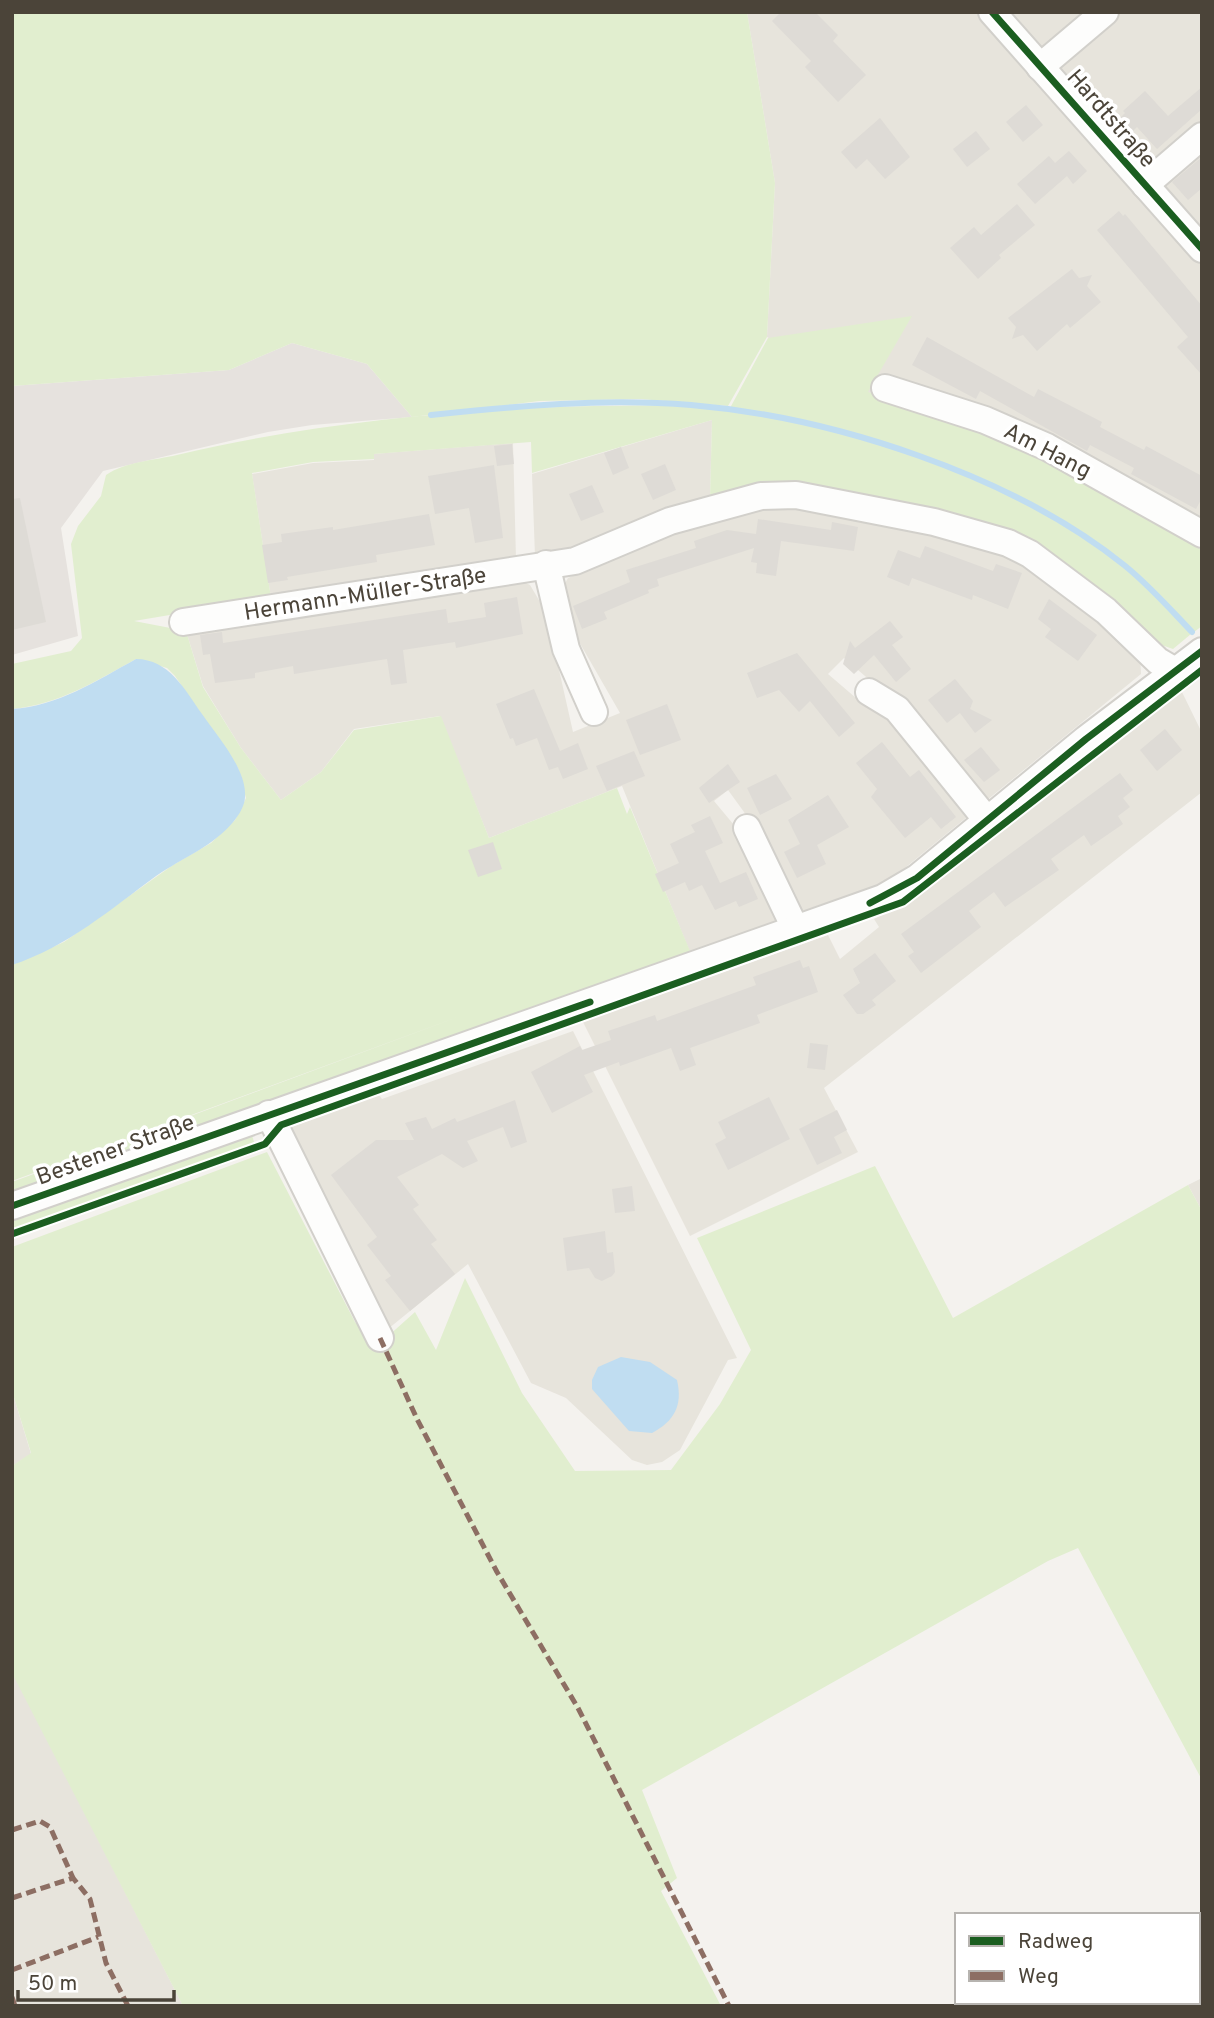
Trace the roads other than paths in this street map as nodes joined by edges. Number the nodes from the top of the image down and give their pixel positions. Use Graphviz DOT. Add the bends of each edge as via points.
graph roads {
  1 [pos="992,12"];
  2 [pos="1105,12"];
  3 [pos="1040,66"];
  4 [pos="1202,136"];
  5 [pos="1145,185"];
  6 [pos="1202,249"];
  7 [pos="885,388"];
  8 [pos="1202,534"];
  9 [pos="547,564"];
  10 [pos="183,622"];
  11 [pos="1187,662"];
  12 [pos="869,692"];
  13 [pos="594,712"];
  14 [pos="987,820"];
  15 [pos="747,828"];
  16 [pos="796,930"];
  17 [pos="269,1114"];
  18 [pos="12,1206"];
  19 [pos="380,1338"];
  1 -- 3 [label="street, Hardtstraße"];
  2 -- 3 [label="street, Hardtstraße"];
  3 -- 5 [label="street, Hardtstraße"];
  4 -- 5 [label="street, Hardtstraße"];
  5 -- 6 [label="street, Hardtstraße"];
  7 -- 8 [label="street, Am Hang" via="985,420 1047,447"];
  9 -- 10 [label="street, Hermann-Müller-Straße"];
  9 -- 11 [label="street, Hermann-Müller-Straße" via="575,561 670,521 761,496 796,495 934,522 1007,542 1106,611 1158,661"];
  9 -- 13 [label="street" via="566,649"];
  11 -- 14 [label="street, Bestener Straße"];
  12 -- 14 [label="street" via="897,709"];
  14 -- 16 [label="street, Bestener Straße" via="899,890"];
  15 -- 16 [label="street"];
  16 -- 17 [label="street, Bestener Straße"];
  17 -- 18 [label="street, Bestener Straße"];
  17 -- 19 [label="street"];
}
